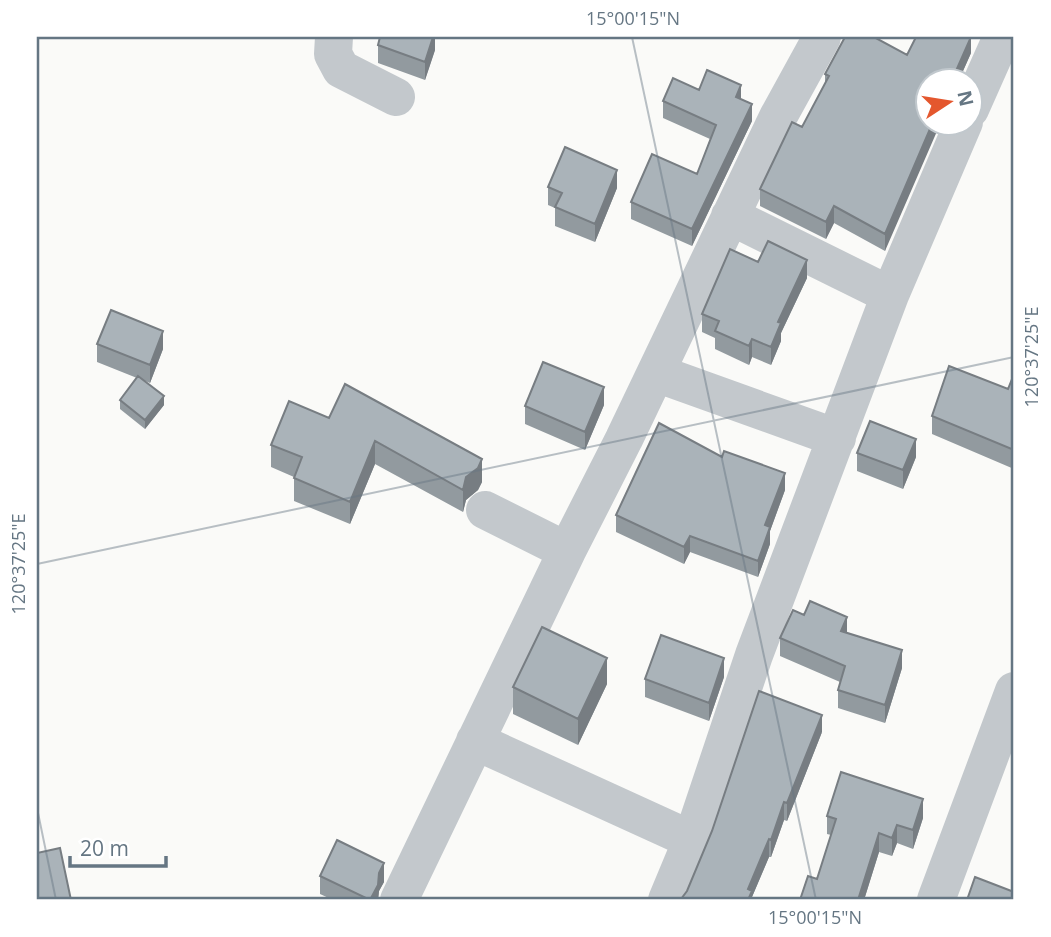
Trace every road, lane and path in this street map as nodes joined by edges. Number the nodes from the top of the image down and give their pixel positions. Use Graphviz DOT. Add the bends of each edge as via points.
graph roads {
  1 [pos="334,37"];
  2 [pos="822,37"];
  3 [pos="1002,37"];
  4 [pos="984,79"];
  5 [pos="396,97"];
  6 [pos="958,136"];
  7 [pos="730,216"];
  8 [pos="890,295"];
  9 [pos="656,373"];
  10 [pos="837,438"];
  11 [pos="485,510"];
  12 [pos="567,551"];
  13 [pos="1014,691"];
  14 [pos="475,741"];
  15 [pos="692,840"];
  16 [pos="399,900"];
  17 [pos="667,900"];
  18 [pos="936,900"];
  1 -- 5 [label="street" via="333,54 341,69"];
  2 -- 7 [label="street"];
  3 -- 4 [label="street"];
  6 -- 8 [label="street"];
  7 -- 8 [label="street"];
  7 -- 9 [label="street"];
  8 -- 10 [label="street"];
  9 -- 10 [label="street"];
  9 -- 12 [label="street"];
  10 -- 15 [label="street" via="754,655"];
  11 -- 12 [label="street"];
  12 -- 14 [label="street"];
  13 -- 18 [label="street"];
  14 -- 15 [label="street"];
  14 -- 16 [label="street"];
  15 -- 17 [label="street"];
}
